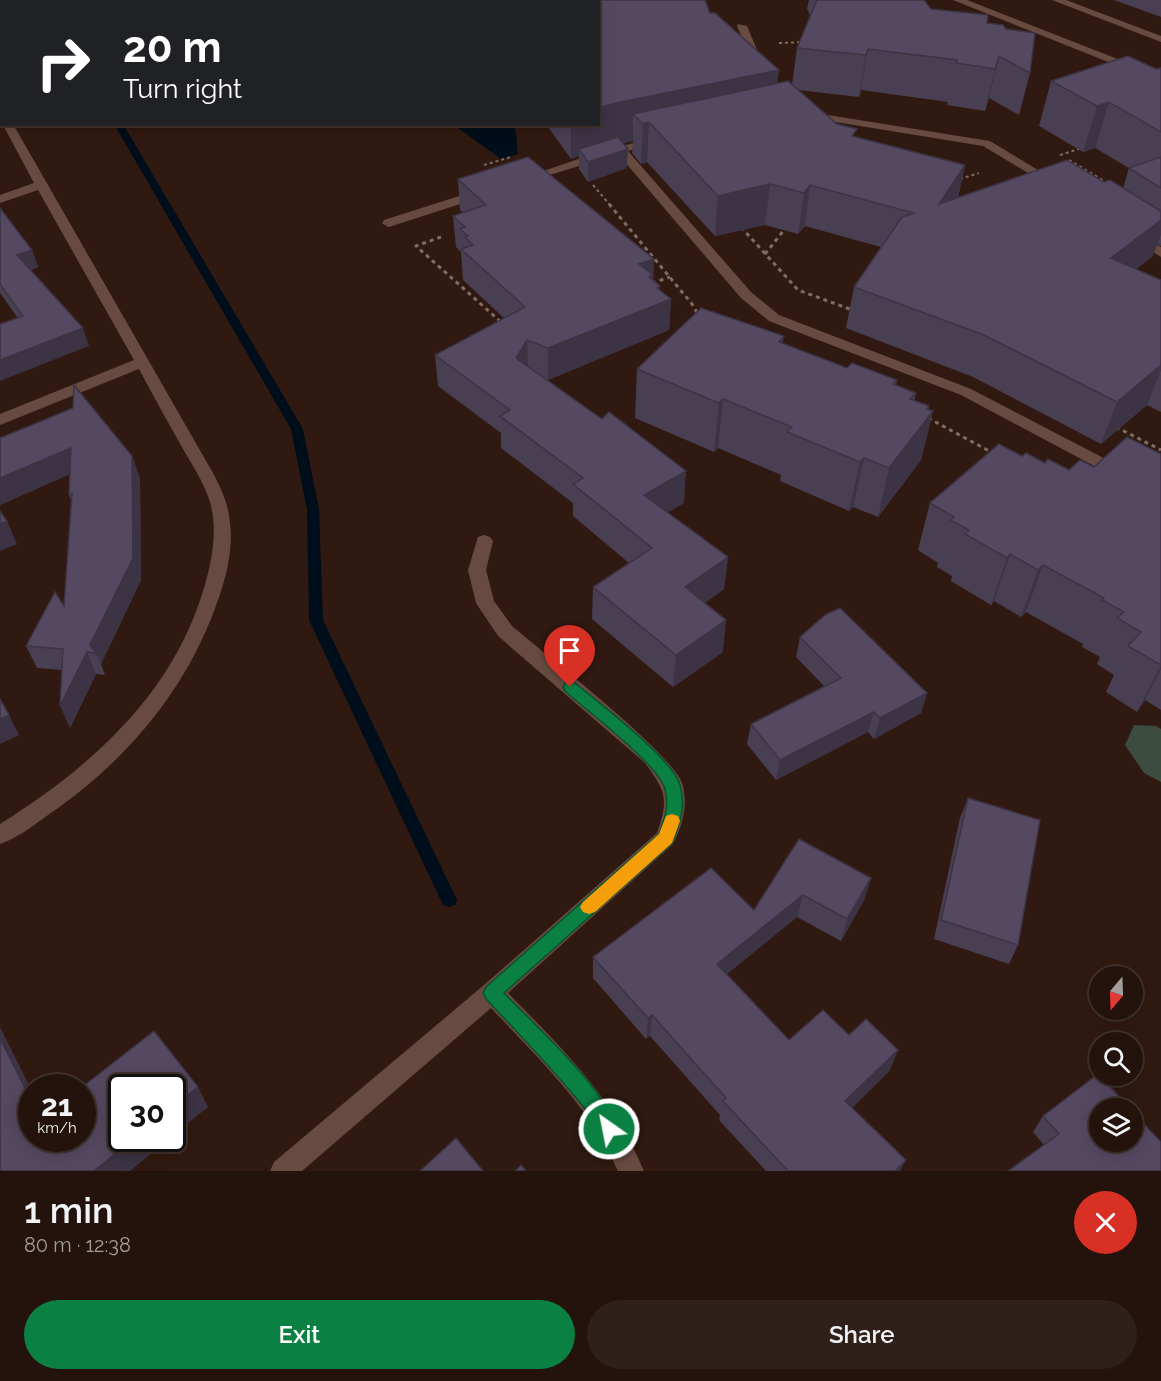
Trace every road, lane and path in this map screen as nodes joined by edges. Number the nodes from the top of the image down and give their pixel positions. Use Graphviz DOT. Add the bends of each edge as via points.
graph roads {
  1 [pos="958,0"];
  2 [pos="1057,0"];
  3 [pos="742,26"];
  4 [pos="1161,39"];
  5 [pos="814,41"];
  6 [pos="770,43"];
  7 [pos="762,74"];
  8 [pos="1161,80"];
  9 [pos="794,114"];
  10 [pos="8,126"];
  11 [pos="669,138"];
  12 [pos="620,149"];
  13 [pos="1051,149"];
  14 [pos="1079,149"];
  15 [pos="1060,155"];
  16 [pos="972,168"];
  17 [pos="519,181"];
  18 [pos="954,181"];
  19 [pos="1109,184"];
  20 [pos="41,185"];
  21 [pos="497,188"];
  22 [pos="1066,192"];
  23 [pos="0,199"];
  24 [pos="734,220"];
  25 [pos="388,223"];
  26 [pos="1123,228"];
  27 [pos="629,229"];
  28 [pos="784,230"];
  29 [pos="620,232"];
  30 [pos="449,235"];
  31 [pos="1161,253"];
  32 [pos="765,254"];
  33 [pos="670,277"];
  34 [pos="648,284"];
  35 [pos="865,315"];
  36 [pos="506,327"];
  37 [pos="143,362"];
  38 [pos="0,420"];
  39 [pos="1112,425"];
  40 [pos="1161,450"];
  41 [pos="1130,479"];
  42 [pos="484,541"];
  43 [pos="0,835"];
  44 [pos="492,993"];
  45 [pos="283,1171"];
  46 [pos="631,1171"];
  1 -- 8 [label="lane"];
  2 -- 4 [label="lane"];
  3 -- 7 [label="lane"];
  5 -- 6 [label="path"];
  9 -- 22 [label="lane" via="986,143"];
  10 -- 20 [label="street"];
  11 -- 12 [label="lane"];
  12 -- 17 [label="lane"];
  12 -- 41 [label="lane" via="746,295 774,318 966,392"];
  13 -- 15 [label="path"];
  14 -- 15 [label="path"];
  15 -- 19 [label="path"];
  16 -- 18 [label="path" via="979,173"];
  20 -- 23 [label="street"];
  20 -- 37 [label="street"];
  21 -- 25 [label="lane"];
  24 -- 32 [label="path"];
  26 -- 31 [label="lane"];
  27 -- 29 [label="path"];
  28 -- 32 [label="path"];
  30 -- 36 [label="path" via="416,246"];
  32 -- 35 [label="path" via="798,290"];
  33 -- 34 [label="path"];
  37 -- 38 [label="street"];
  37 -- 43 [label="street" via="218,504 222,541 212,594 189,651 156,706 107,757 47,806"];
  39 -- 40 [label="path"];
  42 -- 44 [label="street" via="477,570 486,603 505,631 652,757 673,785 675,811 666,838"];
  44 -- 45 [label="street"];
  44 -- 46 [label="street" via="600,1113"];
}
